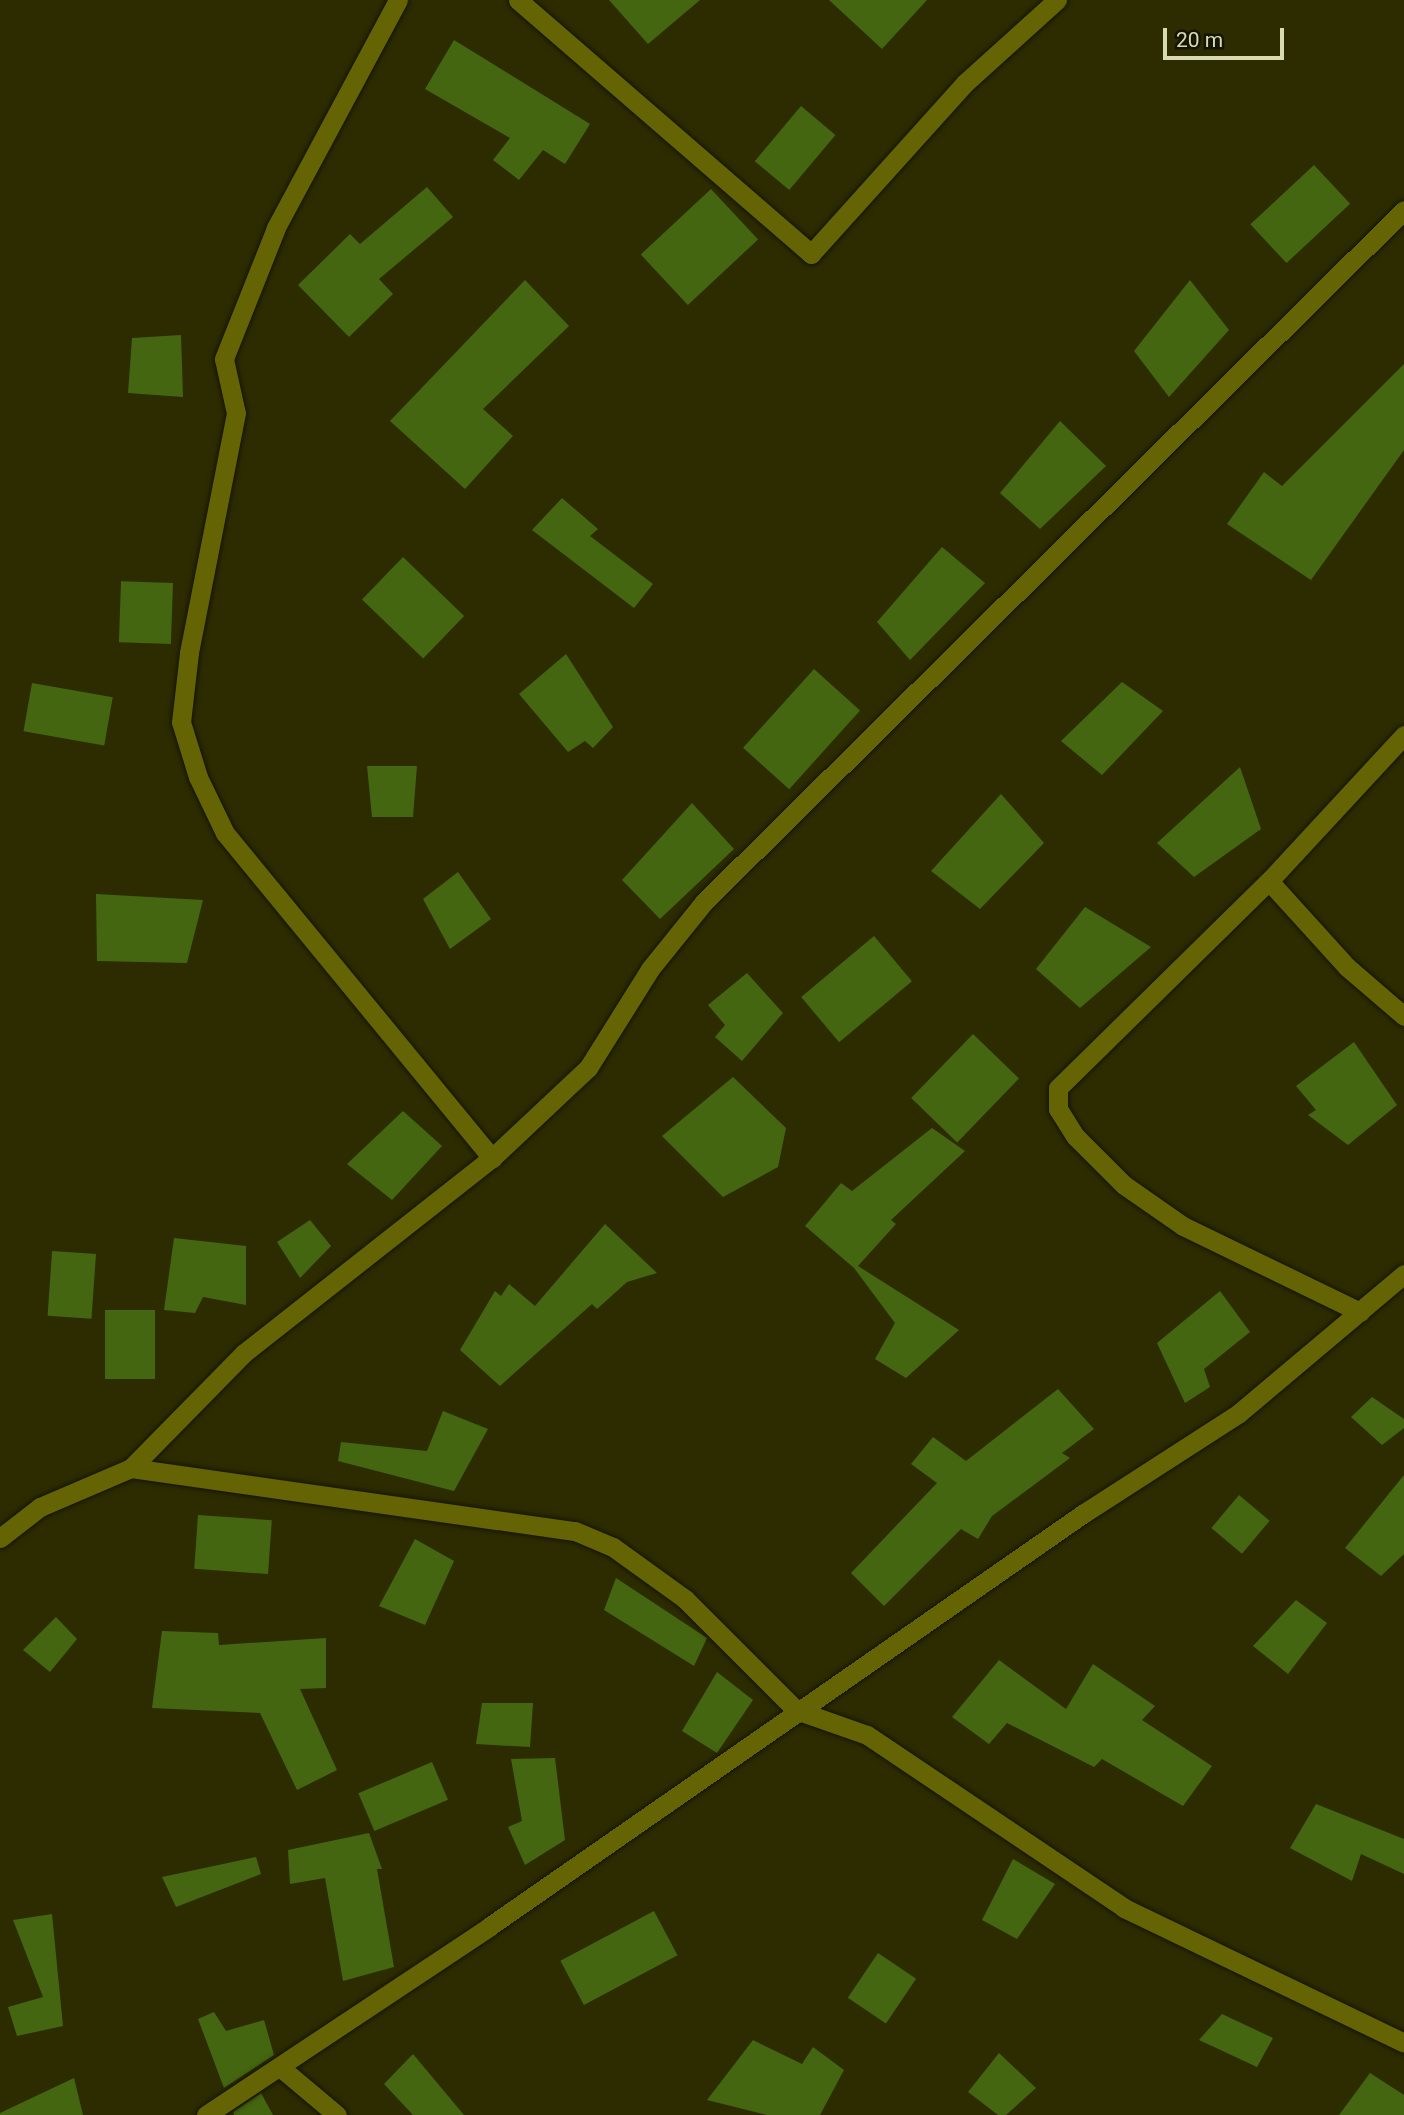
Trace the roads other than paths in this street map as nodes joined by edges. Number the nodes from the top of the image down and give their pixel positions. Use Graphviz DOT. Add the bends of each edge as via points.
graph roads {
  1 [pos="398,0"];
  2 [pos="518,0"];
  3 [pos="1057,0"];
  4 [pos="1404,210"];
  5 [pos="1404,735"];
  6 [pos="1269,881"];
  7 [pos="1404,1016"];
  8 [pos="492,1158"];
  9 [pos="1404,1274"];
  10 [pos="1360,1312"];
  11 [pos="131,1468"];
  12 [pos="0,1538"];
  13 [pos="796,1710"];
  14 [pos="1404,2043"];
  15 [pos="281,2068"];
  16 [pos="206,2115"];
  17 [pos="337,2115"];
  1 -- 8 [label="street" via="276,228 224,359 236,413 189,653 181,722 198,777 225,833"];
  2 -- 3 [label="street" via="811,254 965,83"];
  4 -- 8 [label="street" via="704,902 650,969 588,1068"];
  5 -- 6 [label="street"];
  6 -- 7 [label="street" via="1347,967"];
  6 -- 10 [label="street" via="1066,1076 1058,1088 1058,1109 1124,1185 1182,1226"];
  8 -- 11 [label="street" via="244,1353"];
  9 -- 10 [label="street"];
  10 -- 13 [label="street" via="1239,1413"];
  11 -- 12 [label="street" via="40,1507"];
  11 -- 13 [label="street" via="575,1531 613,1548 685,1599"];
  13 -- 14 [label="street" via="867,1735 1124,1908"];
  13 -- 15 [label="street"];
  15 -- 16 [label="street"];
  15 -- 17 [label="street"];
}
